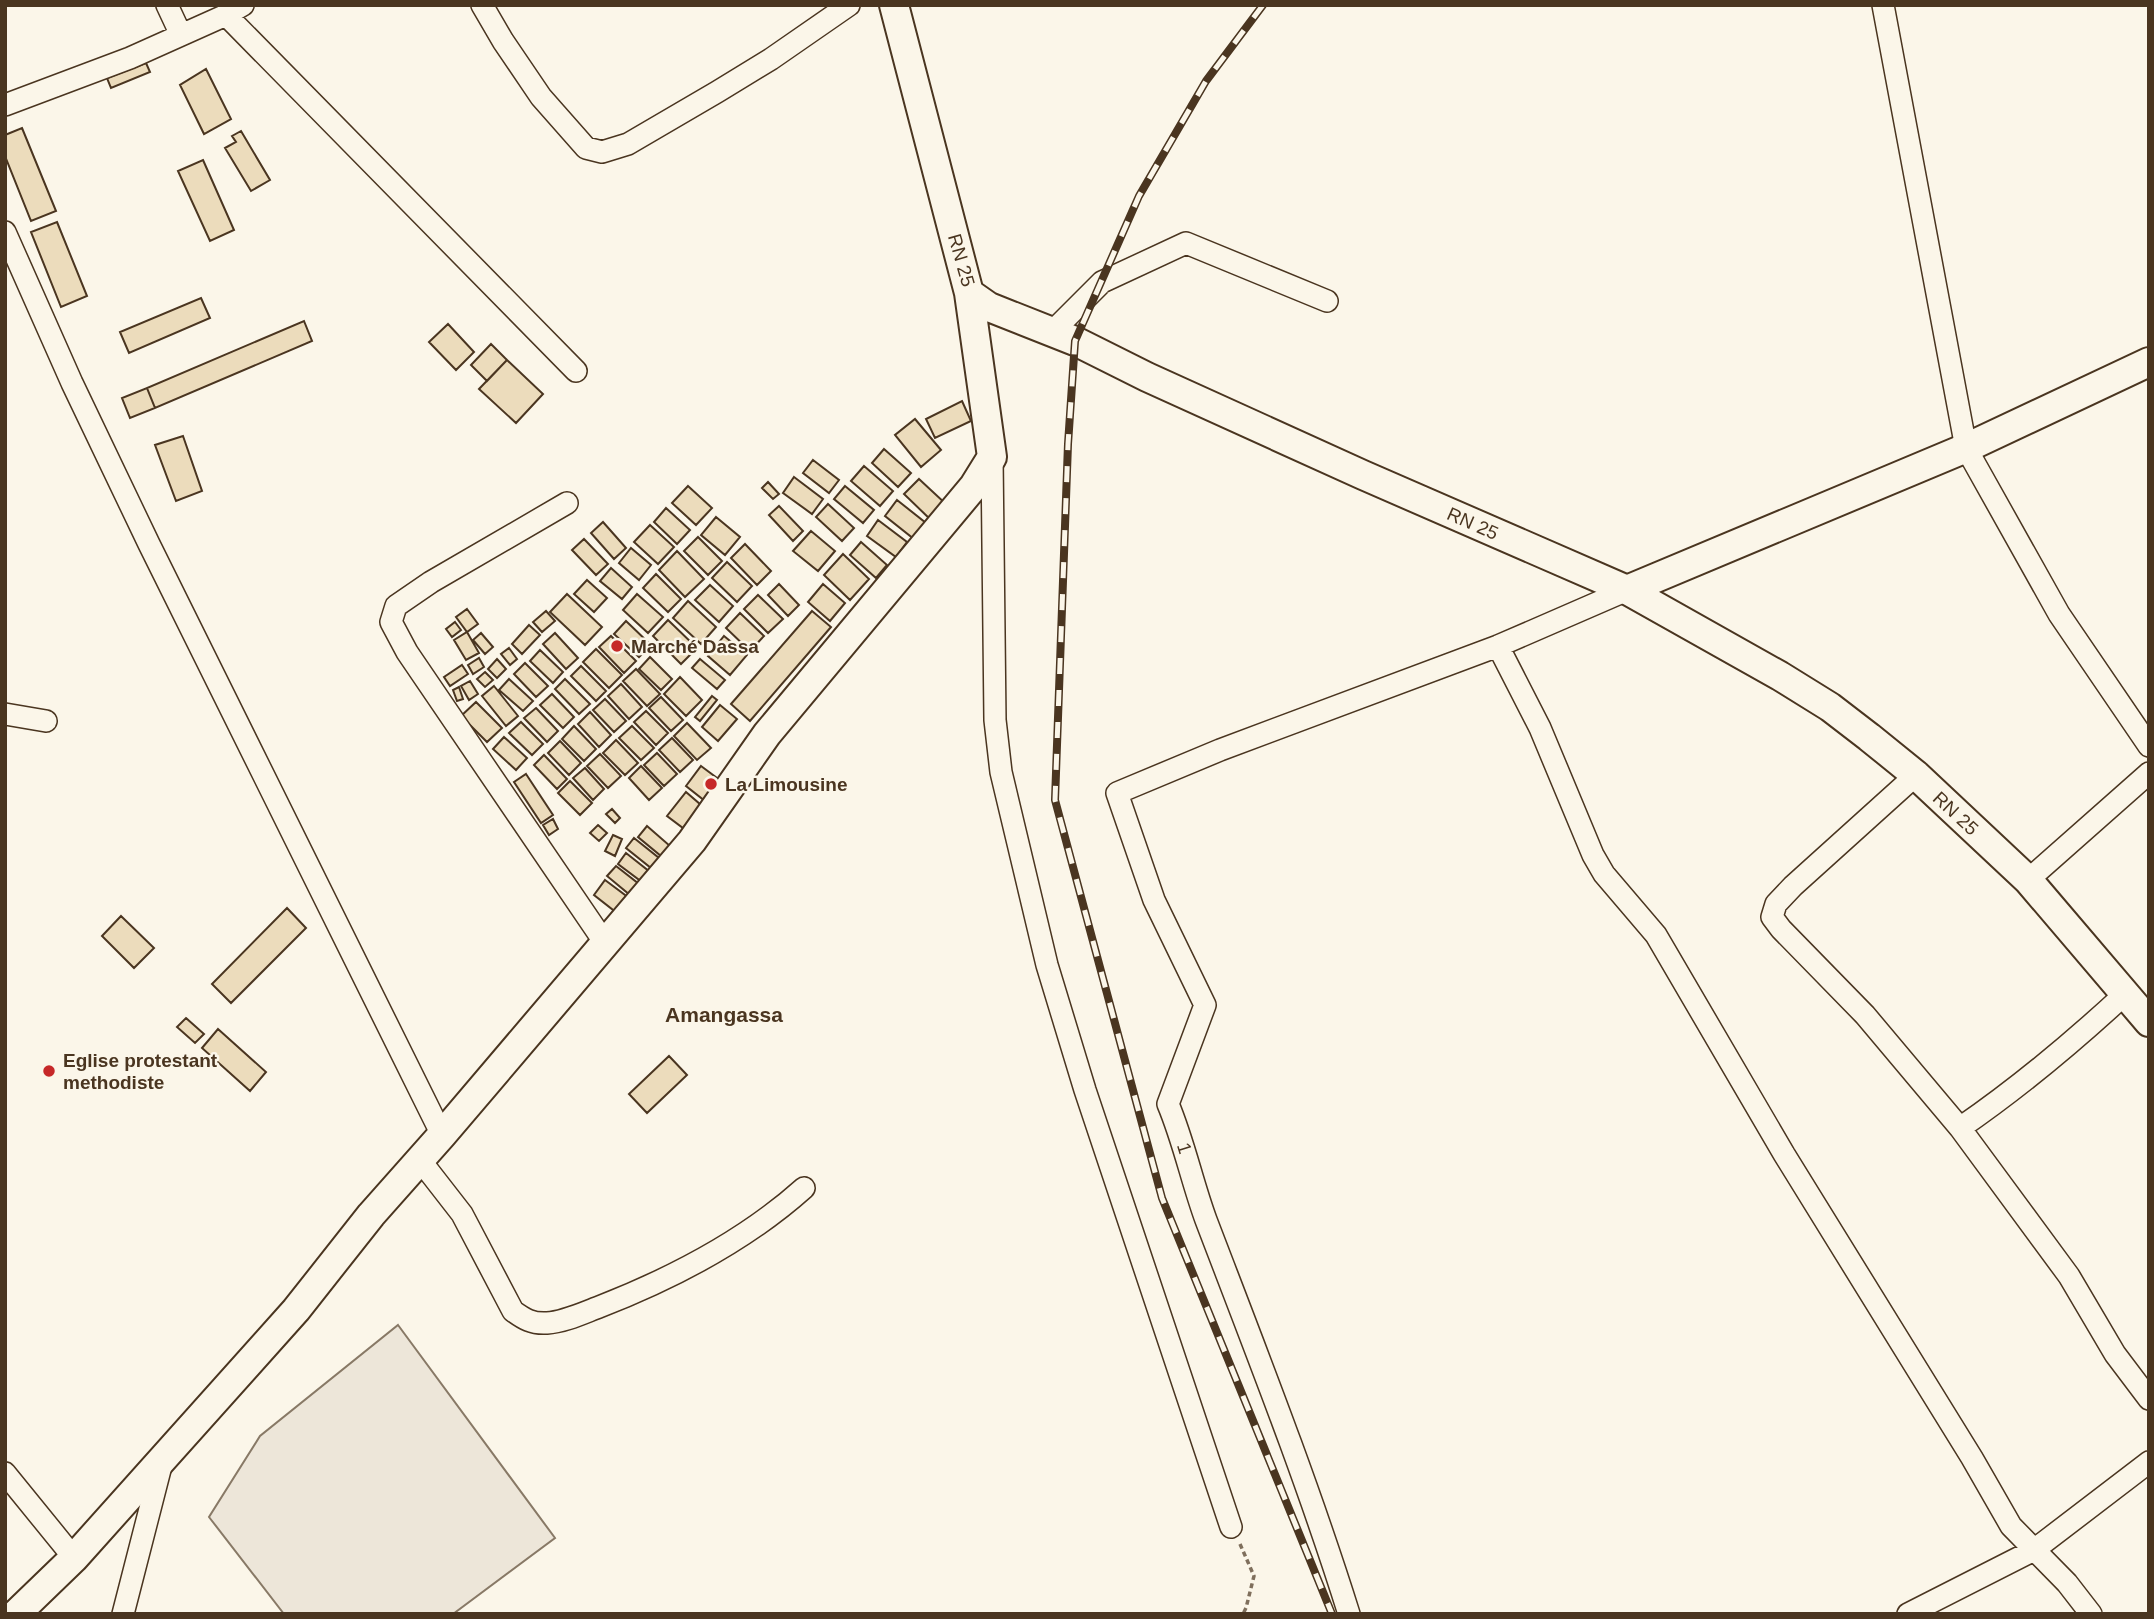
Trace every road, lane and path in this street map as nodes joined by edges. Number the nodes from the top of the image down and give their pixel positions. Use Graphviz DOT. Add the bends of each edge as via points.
graph roads {
  1 [pos="167,5"];
  2 [pos="482,5"];
  3 [pos="849,5"];
  4 [pos="894,5"];
  5 [pos="1883,5"];
  6 [pos="234,10"];
  7 [pos="181,35"];
  8 [pos="5,105"];
  9 [pos="5,232"];
  10 [pos="970,293"];
  11 [pos="1327,301"];
  12 [pos="1052,332"];
  13 [pos="2149,362"];
  14 [pos="576,371"];
  15 [pos="1966,448"];
  16 [pos="992,457"];
  17 [pos="567,503"];
  18 [pos="1627,590"];
  19 [pos="1497,646"];
  20 [pos="5,713"];
  21 [pos="46,721"];
  22 [pos="2149,746"];
  23 [pos="2149,773"];
  24 [pos="1916,775"];
  25 [pos="2028,880"];
  26 [pos="605,943"];
  27 [pos="2125,994"];
  28 [pos="2149,1022"];
  29 [pos="1960,1128"];
  30 [pos="442,1135"];
  31 [pos="420,1160"];
  32 [pos="804,1188"];
  33 [pos="2149,1399"];
  34 [pos="162,1462"];
  35 [pos="2149,1462"];
  36 [pos="5,1472"];
  37 [pos="1231,1527"];
  38 [pos="2034,1550"];
  39 [pos="74,1558"];
  40 [pos="16,1614"];
  41 [pos="123,1614"];
  42 [pos="1243,1614"];
  43 [pos="1349,1614"];
  44 [pos="1908,1614"];
  45 [pos="2091,1614"];
  1 -- 7 [label="street"];
  2 -- 3 [label="street" via="541,97 586,148 602,152 628,144 771,60"];
  4 -- 10 [label="main road, RN 25 / RN 25"];
  5 -- 15 [label="street"];
  6 -- 7 [label="street"];
  6 -- 14 [label="street"];
  7 -- 8 [label="street"];
  9 -- 30 [label="street" via="143,532"];
  10 -- 12 [label="main road, RN 25 / RN 25" via="989,307"];
  10 -- 16 [label="main road"];
  11 -- 12 [label="street" via="1186,243 1102,282"];
  12 -- 18 [label="main road, RN 25 / RN 25"];
  13 -- 15 [label="main road"];
  15 -- 18 [label="main road"];
  15 -- 22 [label="street" via="2059,614"];
  16 -- 26 [label="main road" via="951,515 767,734 692,841"];
  16 -- 37 [label="street" via="995,720 1001,772 1047,965 1084,1090"];
  17 -- 26 [label="street" via="396,606 391,622"];
  18 -- 19 [label="street"];
  18 -- 24 [label="main road, RN 25 / RN 25" via="1830,707"];
  19 -- 38 [label="street" via="1540,728 1604,874 1656,935 2011,1526"];
  19 -- 43 [label="street, 1" via="1117,793 1154,900 1205,1005 1168,1104 1205,1216 1304,1475"];
  20 -- 21 [label="street"];
  23 -- 25 [label="street"];
  24 -- 25 [label="main road, RN 25 / RN 25"];
  24 -- 29 [label="street" via="1784,895 1772,917 1865,1015"];
  25 -- 27 [label="main road, RN 25 / RN 25"];
  26 -- 30 [label="main road"];
  27 -- 28 [label="main road, RN 25 / RN 25"];
  27 -- 29 [label="street" via="2060,1054"];
  29 -- 33 [label="street" via="2069,1276 2115,1354"];
  30 -- 31 [label="main road"];
  31 -- 32 [label="street" via="462,1214 513,1311 527,1321 548,1323 611,1302 672,1274 739,1237"];
  31 -- 34 [label="main road"];
  34 -- 39 [label="main road"];
  34 -- 41 [label="street"];
  35 -- 38 [label="street"];
  36 -- 39 [label="street"];
  37 -- 42 [label="path" via="1254,1576"];
  38 -- 44 [label="street"];
  38 -- 45 [label="street"];
  39 -- 40 [label="main road"];
}
